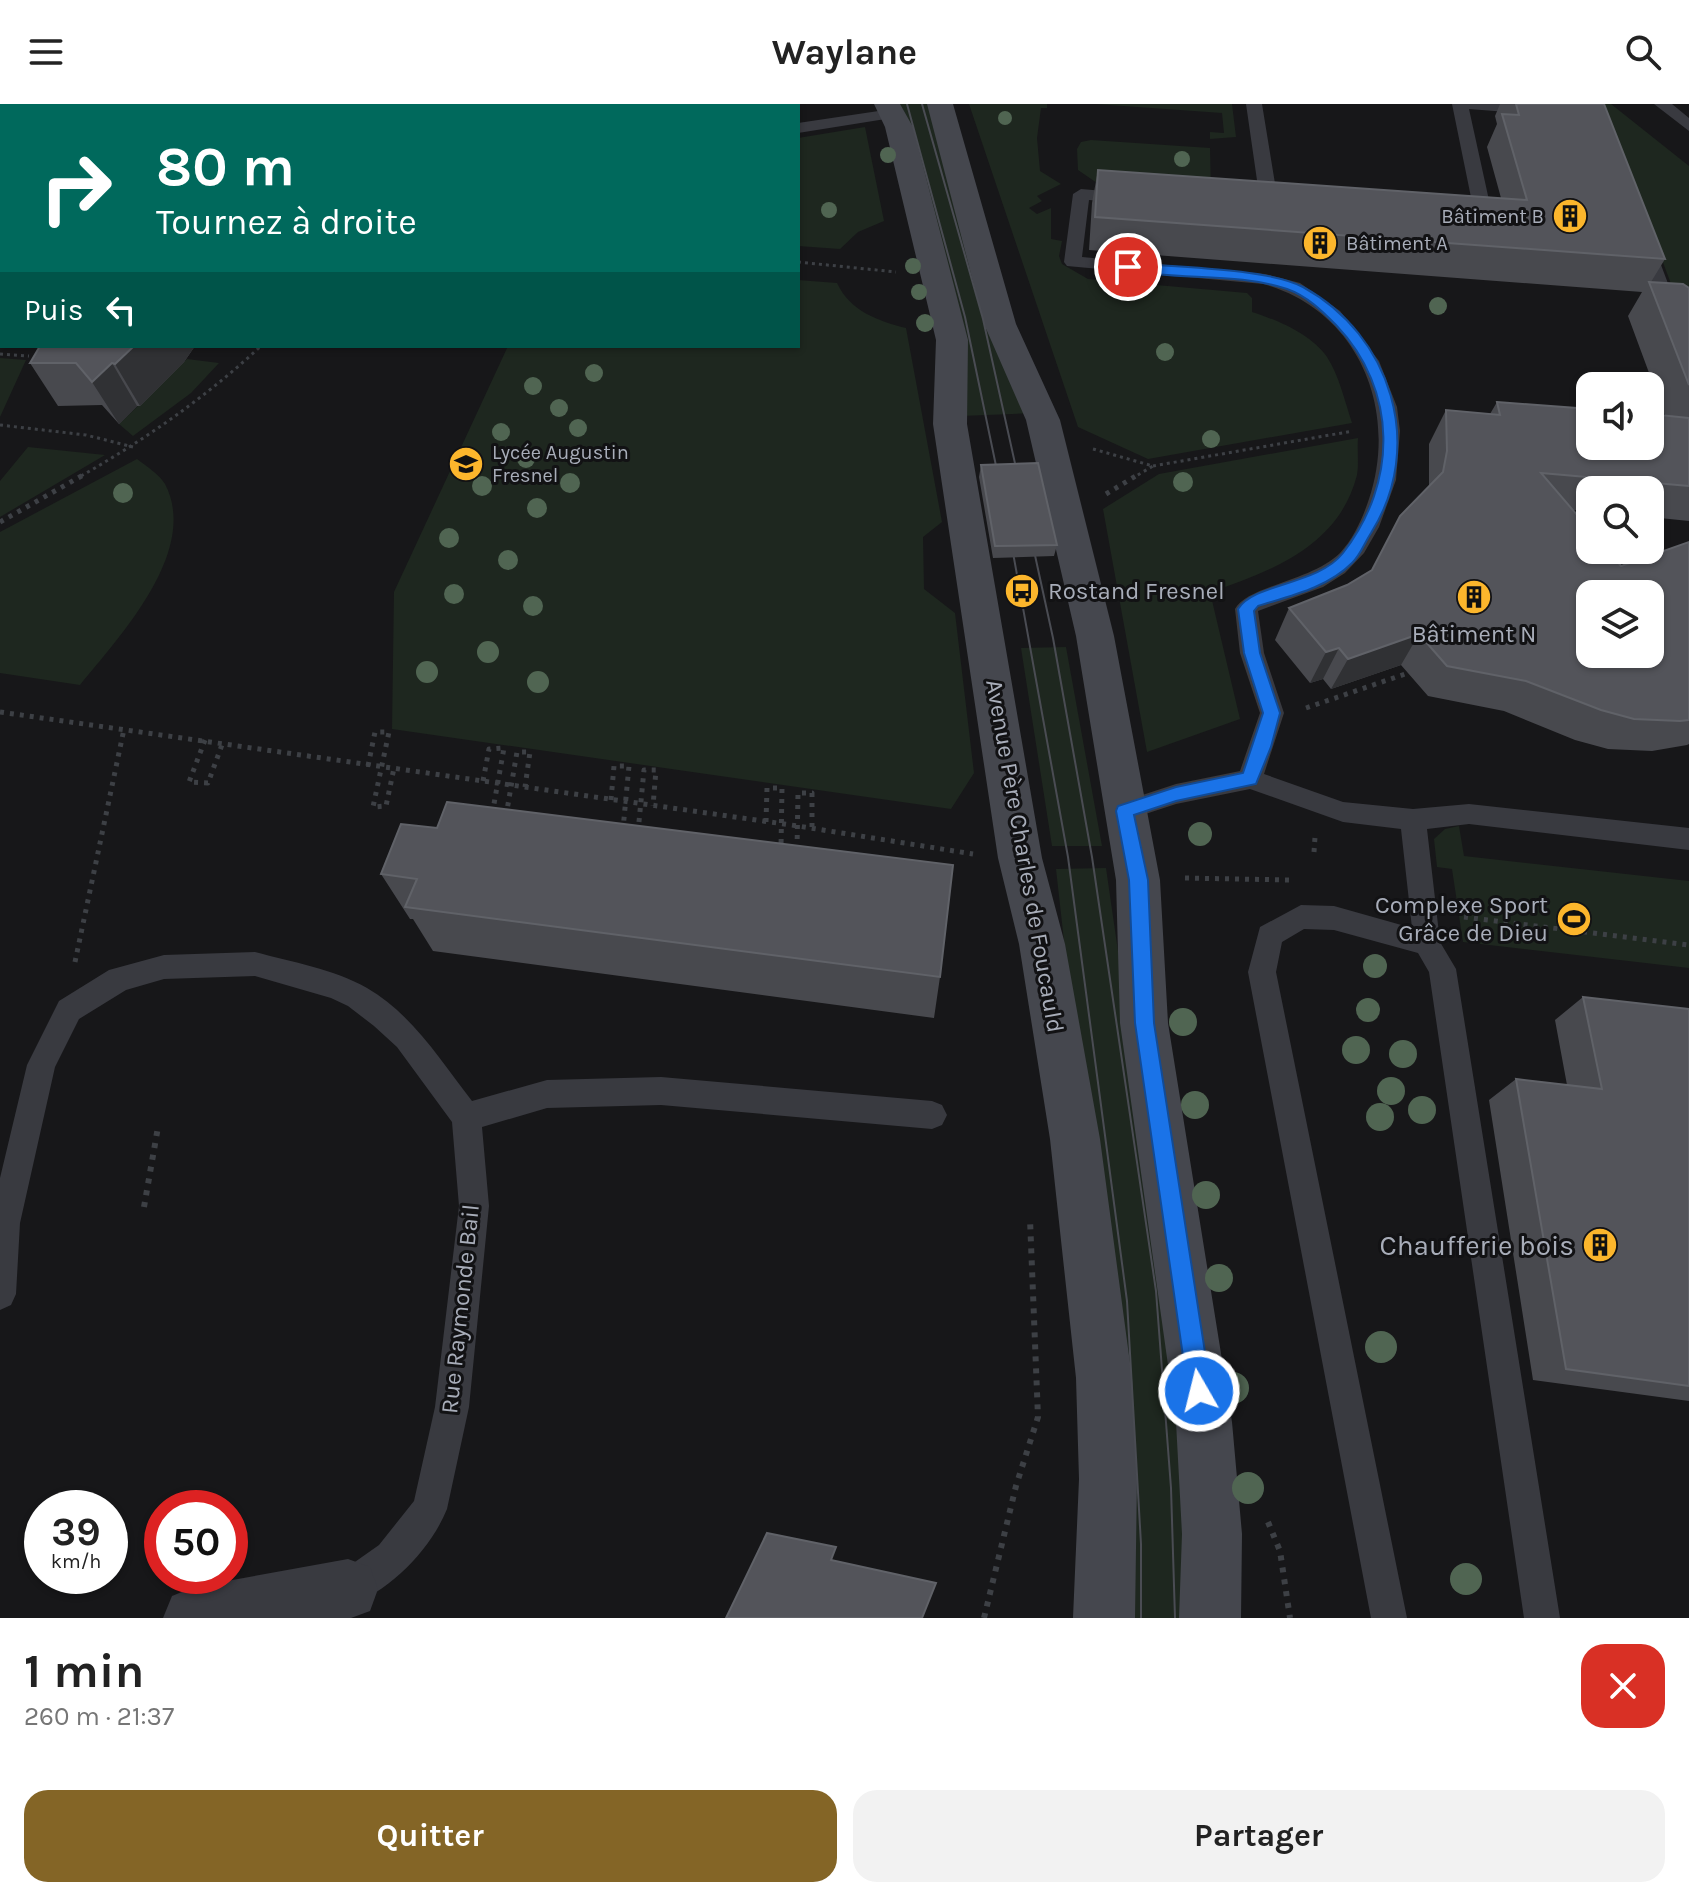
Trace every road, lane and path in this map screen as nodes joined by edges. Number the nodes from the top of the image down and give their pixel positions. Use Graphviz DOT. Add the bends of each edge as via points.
graph roads {
  1 [pos="940,104"];
  2 [pos="1254,104"];
  3 [pos="1460,104"];
  4 [pos="1662,104"];
  5 [pos="889,109"];
  6 [pos="1549,110"];
  7 [pos="1689,126"];
  8 [pos="800,128"];
  9 [pos="1140,199"];
  10 [pos="1244,206"];
  11 [pos="1454,221"];
  12 [pos="1638,228"];
  13 [pos="800,262"];
  14 [pos="902,273"];
  15 [pos="1689,316"];
  16 [pos="259,348"];
  17 [pos="0,354"];
  18 [pos="29,356"];
  19 [pos="0,425"];
  20 [pos="1391,433"];
  21 [pos="1082,446"];
  22 [pos="134,448"];
  23 [pos="1153,466"];
  24 [pos="1096,500"];
  25 [pos="0,522"];
  26 [pos="1408,673"];
  27 [pos="1350,693"];
  28 [pos="0,712"];
  29 [pos="124,729"];
  30 [pos="205,740"];
  31 [pos="223,742"];
  32 [pos="368,766"];
  33 [pos="382,767"];
  34 [pos="394,768"];
  35 [pos="1250,779"];
  36 [pos="483,781"];
  37 [pos="498,783"];
  38 [pos="511,785"];
  39 [pos="525,787"];
  40 [pos="611,800"];
  41 [pos="626,802"];
  42 [pos="641,804"];
  43 [pos="653,806"];
  44 [pos="1124,811"];
  45 [pos="1413,820"];
  46 [pos="766,822"];
  47 [pos="491,823"];
  48 [pos="505,823"];
  49 [pos="781,824"];
  50 [pos="798,826"];
  51 [pos="812,829"];
  52 [pos="1684,836"];
  53 [pos="637,841"];
  54 [pos="621,842"];
  55 [pos="781,853"];
  56 [pos="797,853"];
  57 [pos="979,856"];
  58 [pos="1174,878"];
  59 [pos="1307,882"];
  60 [pos="1426,928"];
  61 [pos="1689,945"];
  62 [pos="75,963"];
  63 [pos="932,1115"];
  64 [pos="466,1117"];
  65 [pos="158,1127"];
  66 [pos="1029,1203"];
  67 [pos="144,1207"];
  68 [pos="3,1224"];
  69 [pos="0,1294"];
  70 [pos="1267,1519"];
  71 [pos="348,1589"];
  72 [pos="194,1618"];
  73 [pos="984,1618"];
  74 [pos="1104,1618"];
  75 [pos="1210,1618"];
  76 [pos="1290,1618"];
  77 [pos="1389,1618"];
  78 [pos="1542,1618"];
  1 -- 44 [label="main road" via="1000,324 1050,446 1095,636"];
  2 -- 10 [label="lane" via="1277,208"];
  3 -- 6 [label="lane"];
  3 -- 11 [label="lane" via="1485,223"];
  4 -- 7 [label="lane"];
  5 -- 8 [label="lane"];
  5 -- 74 [label="main road, Avenue Père Charles de Foucauld" via="899,127 952,340 950,424 1020,858 1042,944 1075,1139 1104,1378"];
  9 -- 20 [label="lane" via="1081,194 1073,262 1265,279 1295,288 1323,304 1361,344 1387,395"];
  12 -- 15 [label="lane" via="1671,315"];
  13 -- 14 [label="path"];
  16 -- 22 [label="path"];
  17 -- 18 [label="path"];
  19 -- 22 [label="path" via="86,435"];
  20 -- 23 [label="path" via="1355,431"];
  20 -- 35 [label="lane" via="1384,488 1371,522 1347,559 1311,583 1252,602 1246,609 1252,653 1272,713"];
  21 -- 23 [label="path"];
  22 -- 25 [label="path"];
  23 -- 24 [label="path"];
  26 -- 27 [label="path"];
  28 -- 29 [label="path"];
  29 -- 30 [label="path"];
  29 -- 62 [label="path"];
  30 -- 31 [label="path"];
  30 -- 31 [label="path" via="189,782 208,783"];
  31 -- 32 [label="path"];
  32 -- 33 [label="path"];
  32 -- 33 [label="path" via="375,732 389,732"];
  33 -- 34 [label="path"];
  33 -- 34 [label="path" via="373,807 386,806"];
  34 -- 36 [label="path"];
  35 -- 44 [label="lane"];
  35 -- 45 [label="lane" via="1343,812"];
  36 -- 37 [label="path"];
  36 -- 37 [label="path" via="489,749 504,748"];
  37 -- 38 [label="path"];
  37 -- 47 [label="path"];
  38 -- 39 [label="path"];
  38 -- 39 [label="path" via="517,752 530,752"];
  38 -- 48 [label="path"];
  39 -- 40 [label="path"];
  40 -- 41 [label="path"];
  40 -- 41 [label="path" via="614,766 629,766"];
  41 -- 42 [label="path"];
  41 -- 54 [label="path"];
  42 -- 43 [label="path"];
  42 -- 43 [label="path" via="644,770 656,770"];
  42 -- 53 [label="path"];
  43 -- 46 [label="path"];
  44 -- 75 [label="main road" via="1138,880 1144,1023 1204,1422 1212,1534"];
  45 -- 52 [label="lane" via="1469,814"];
  45 -- 60 [label="lane"];
  46 -- 49 [label="path"];
  46 -- 49 [label="path" via="767,788 782,788"];
  49 -- 50 [label="path"];
  49 -- 55 [label="path"];
  50 -- 51 [label="path"];
  50 -- 51 [label="path" via="798,793 812,793"];
  50 -- 56 [label="path"];
  51 -- 57 [label="path"];
  58 -- 59 [label="path"];
  60 -- 61 [label="path"];
  60 -- 77 [label="lane" via="1301,917 1270,935 1262,972"];
  60 -- 78 [label="lane" via="1471,1070"];
  63 -- 64 [label="lane" via="661,1091 547,1094"];
  64 -- 68 [label="lane" via="407,1038 358,997 255,964 164,967 119,979 69,1010 41,1065"];
  64 -- 71 [label="lane, Rue Raymonde Bail" via="474,1206 452,1407 430,1509 392,1558"];
  65 -- 67 [label="path"];
  66 -- 73 [label="path" via="1038,1417"];
  68 -- 69 [label="lane"];
  70 -- 76 [label="path" via="1280,1551"];
  71 -- 72 [label="street, Rue Raymonde Bail"];
}
